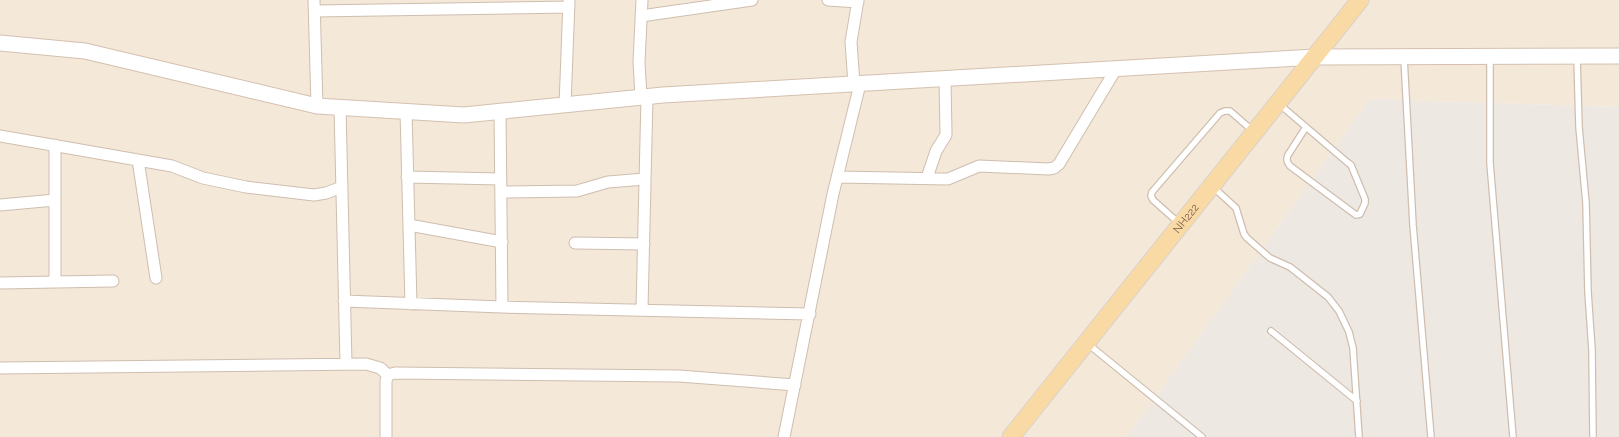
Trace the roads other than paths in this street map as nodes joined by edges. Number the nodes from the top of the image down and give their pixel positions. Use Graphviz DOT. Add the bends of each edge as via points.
graph roads {
  1 [pos="642,0"];
  2 [pos="752,0"];
  3 [pos="828,0"];
  4 [pos="1360,0"];
  5 [pos="858,1"];
  6 [pos="717,2"];
  7 [pos="569,3"];
  8 [pos="315,5"];
  9 [pos="396,5"];
  10 [pos="641,16"];
  11 [pos="0,43"];
  12 [pos="1490,56"];
  13 [pos="1578,56"];
  14 [pos="1619,56"];
  15 [pos="1315,57"];
  16 [pos="1404,57"];
  17 [pos="1116,69"];
  18 [pos="945,79"];
  19 [pos="857,84"];
  20 [pos="644,97"];
  21 [pos="1279,103"];
  22 [pos="565,105"];
  23 [pos="317,106"];
  24 [pos="340,107"];
  25 [pos="406,111"];
  26 [pos="500,111"];
  27 [pos="1306,127"];
  28 [pos="1255,132"];
  29 [pos="0,136"];
  30 [pos="55,145"];
  31 [pos="138,160"];
  32 [pos="838,176"];
  33 [pos="408,177"];
  34 [pos="927,178"];
  35 [pos="501,179"];
  36 [pos="645,179"];
  37 [pos="1212,186"];
  38 [pos="342,187"];
  39 [pos="502,192"];
  40 [pos="55,200"];
  41 [pos="0,205"];
  42 [pos="409,225"];
  43 [pos="1181,225"];
  44 [pos="502,242"];
  45 [pos="576,243"];
  46 [pos="644,244"];
  47 [pos="156,278"];
  48 [pos="113,281"];
  49 [pos="55,282"];
  50 [pos="0,283"];
  51 [pos="344,301"];
  52 [pos="411,304"];
  53 [pos="502,307"];
  54 [pos="642,309"];
  55 [pos="810,314"];
  56 [pos="1271,331"];
  57 [pos="1086,342"];
  58 [pos="346,364"];
  59 [pos="0,368"];
  60 [pos="388,375"];
  61 [pos="795,385"];
  62 [pos="1357,401"];
  63 [pos="386,437"];
  64 [pos="784,437"];
  65 [pos="1010,437"];
  66 [pos="1202,437"];
  67 [pos="1359,437"];
  68 [pos="1431,437"];
  69 [pos="1513,437"];
  70 [pos="1593,437"];
  1 -- 10 [label="street"];
  2 -- 6 [label="street"];
  3 -- 5 [label="street"];
  4 -- 15 [label="main road, NH222"];
  5 -- 19 [label="street" via="851,42"];
  6 -- 10 [label="street"];
  7 -- 9 [label="street"];
  7 -- 22 [label="street"];
  8 -- 9 [label="street"];
  8 -- 23 [label="street"];
  10 -- 20 [label="street" via="639,62"];
  11 -- 23 [label="street" via="85,51"];
  12 -- 13 [label="street"];
  12 -- 16 [label="street"];
  12 -- 69 [label="lane" via="1490,163"];
  13 -- 14 [label="street"];
  13 -- 70 [label="lane" via="1579,127 1586,203 1592,350"];
  15 -- 16 [label="street"];
  15 -- 17 [label="street"];
  15 -- 21 [label="main road, NH222"];
  16 -- 68 [label="lane" via="1413,225"];
  17 -- 18 [label="street"];
  17 -- 34 [label="street" via="1059,164 1054,168 979,166 948,179"];
  18 -- 19 [label="street"];
  18 -- 34 [label="street" via="946,135 936,151"];
  19 -- 20 [label="street"];
  19 -- 32 [label="street"];
  20 -- 22 [label="street"];
  20 -- 36 [label="street"];
  21 -- 27 [label="lane"];
  21 -- 28 [label="main road, NH222"];
  22 -- 26 [label="street"];
  23 -- 24 [label="street"];
  24 -- 25 [label="street"];
  24 -- 38 [label="street"];
  25 -- 26 [label="street" via="464,115"];
  25 -- 33 [label="street"];
  26 -- 35 [label="street"];
  27 -- 27 [label="lane" via="1288,155 1287,163 1356,215 1360,214 1365,199 1351,165"];
  28 -- 37 [label="main road, NH222"];
  28 -- 43 [label="lane" via="1230,111 1220,113 1152,192 1153,200"];
  29 -- 30 [label="street"];
  30 -- 31 [label="street"];
  30 -- 40 [label="street"];
  31 -- 38 [label="street" via="172,166 203,178 246,186 314,195"];
  31 -- 47 [label="street"];
  32 -- 34 [label="street"];
  32 -- 55 [label="street"];
  33 -- 35 [label="street"];
  33 -- 42 [label="street"];
  35 -- 39 [label="street"];
  36 -- 39 [label="street" via="608,182 577,191"];
  36 -- 46 [label="street"];
  37 -- 43 [label="main road, NH222"];
  37 -- 62 [label="lane" via="1236,208 1247,238 1270,258 1290,267 1328,297 1339,310 1353,348"];
  38 -- 51 [label="street"];
  39 -- 44 [label="street"];
  40 -- 41 [label="street"];
  40 -- 49 [label="street"];
  42 -- 44 [label="street"];
  42 -- 52 [label="street"];
  43 -- 57 [label="main road, NH222"];
  44 -- 53 [label="street"];
  45 -- 46 [label="street"];
  46 -- 54 [label="street"];
  48 -- 49 [label="street"];
  49 -- 50 [label="street"];
  51 -- 52 [label="street"];
  51 -- 58 [label="street"];
  52 -- 53 [label="street"];
  53 -- 54 [label="street"];
  54 -- 55 [label="street"];
  55 -- 61 [label="street"];
  56 -- 62 [label="lane"];
  57 -- 65 [label="main road, NH222"];
  57 -- 66 [label="lane"];
  58 -- 59 [label="street"];
  58 -- 60 [label="street" via="374,366"];
  60 -- 61 [label="street" via="394,373 679,376"];
  60 -- 63 [label="street"];
  61 -- 64 [label="street"];
  62 -- 67 [label="lane"];
}
